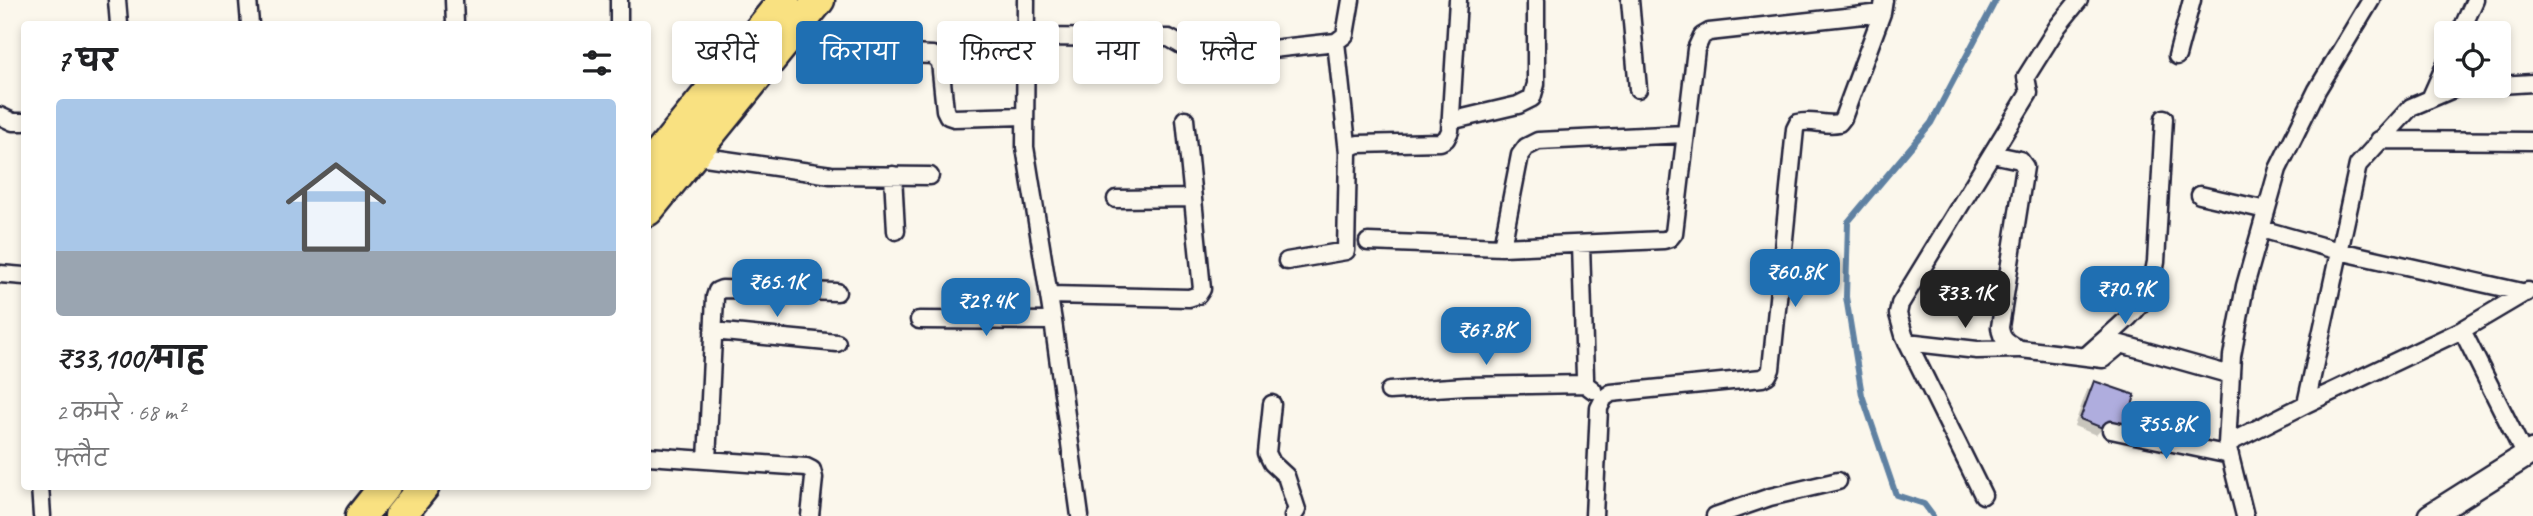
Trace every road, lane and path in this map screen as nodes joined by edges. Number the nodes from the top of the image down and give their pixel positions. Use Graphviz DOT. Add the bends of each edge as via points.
graph roads {
  1 [pos="117,0"];
  2 [pos="247,0"];
  3 [pos="454,0"];
  4 [pos="619,0"];
  5 [pos="784,0"];
  6 [pos="819,0"];
  7 [pos="1026,0"];
  8 [pos="1351,0"];
  9 [pos="1458,0"];
  10 [pos="1536,0"];
  11 [pos="1630,0"];
  12 [pos="2079,0"];
  13 [pos="2192,0"];
  14 [pos="2371,0"];
  15 [pos="2475,0"];
  16 [pos="1883,7"];
  17 [pos="119,21"];
  18 [pos="250,21"];
  19 [pos="455,21"];
  20 [pos="619,21"];
  21 [pos="1025,21"];
  22 [pos="2465,21"];
  23 [pos="1059,37"];
  24 [pos="1336,42"];
  25 [pos="923,55"];
  26 [pos="2178,56"];
  27 [pos="2533,83"];
  28 [pos="1024,84"];
  29 [pos="2511,84"];
  30 [pos="1638,89"];
  31 [pos="2434,90"];
  32 [pos="2434,97"];
  33 [pos="2430,99"];
  34 [pos="0,116"];
  35 [pos="1024,116"];
  36 [pos="2164,118"];
  37 [pos="1185,120"];
  38 [pos="1450,121"];
  39 [pos="21,122"];
  40 [pos="1685,134"];
  41 [pos="2379,140"];
  42 [pos="2533,141"];
  43 [pos="1348,153"];
  44 [pos="1992,154"];
  45 [pos="691,155"];
  46 [pos="651,164"];
  47 [pos="893,175"];
  48 [pos="930,176"];
  49 [pos="2200,195"];
  50 [pos="1193,198"];
  51 [pos="1116,199"];
  52 [pos="651,206"];
  53 [pos="2266,210"];
  54 [pos="2261,229"];
  55 [pos="897,231"];
  56 [pos="1368,242"];
  57 [pos="1581,244"];
  58 [pos="1502,247"];
  59 [pos="2339,251"];
  60 [pos="1287,261"];
  61 [pos="0,274"];
  62 [pos="21,277"];
  63 [pos="2530,290"];
  64 [pos="837,292"];
  65 [pos="1049,295"];
  66 [pos="919,320"];
  67 [pos="1053,321"];
  68 [pos="2462,330"];
  69 [pos="713,331"];
  70 [pos="1907,342"];
  71 [pos="837,343"];
  72 [pos="2021,349"];
  73 [pos="2085,357"];
  74 [pos="2231,375"];
  75 [pos="1585,384"];
  76 [pos="1389,391"];
  77 [pos="1604,398"];
  78 [pos="1272,404"];
  79 [pos="2306,404"];
  80 [pos="2110,430"];
  81 [pos="2228,450"];
  82 [pos="2529,454"];
  83 [pos="651,456"];
  84 [pos="707,460"];
  85 [pos="1838,481"];
  86 [pos="40,490"];
  87 [pos="382,490"];
  88 [pos="421,490"];
  89 [pos="1983,495"];
  90 [pos="42,516"];
  91 [pos="361,516"];
  92 [pos="400,516"];
  93 [pos="810,516"];
  94 [pos="1080,516"];
  95 [pos="1293,516"];
  96 [pos="1594,516"];
  97 [pos="1715,516"];
  98 [pos="2245,516"];
  99 [pos="2430,516"];
  1 -- 17 [label="street"];
  2 -- 18 [label="street"];
  3 -- 19 [label="street"];
  4 -- 20 [label="street"];
  5 -- 46 [label="highway"];
  6 -- 45 [label="highway"];
  7 -- 21 [label="street"];
  8 -- 24 [label="street" via="1345,35"];
  9 -- 38 [label="street"];
  10 -- 38 [label="street" via="1532,98"];
  11 -- 30 [label="street"];
  12 -- 44 [label="street" via="2026,77 2029,93"];
  13 -- 26 [label="street"];
  14 -- 53 [label="street" via="2311,102 2278,169"];
  15 -- 22 [label="street"];
  16 -- 40 [label="street" via="1702,36 1696,49"];
  16 -- 77 [label="street" via="1843,118 1832,125 1805,121 1795,129 1768,375 1611,393"];
  23 -- 24 [label="street" via="1169,38 1208,56"];
  24 -- 43 [label="street"];
  25 -- 35 [label="street" via="933,55 940,62 948,116"];
  27 -- 29 [label="street"];
  28 -- 35 [label="street"];
  31 -- 33 [label="street"];
  32 -- 33 [label="street"];
  33 -- 41 [label="street" via="2411,107"];
  34 -- 39 [label="street"];
  35 -- 65 [label="street" via="1026,162"];
  36 -- 73 [label="street" via="2152,281 2136,309"];
  37 -- 50 [label="street"];
  38 -- 43 [label="street" via="1450,131 1440,142 1358,144"];
  40 -- 57 [label="street" via="1670,238"];
  40 -- 58 [label="street" via="1538,141 1526,147 1520,155"];
  41 -- 42 [label="street"];
  41 -- 59 [label="street" via="2358,165"];
  43 -- 60 [label="street" via="1346,251"];
  44 -- 70 [label="street" via="1900,303 1900,325"];
  44 -- 72 [label="street" via="2020,160 2025,167 2000,327 2003,338"];
  45 -- 47 [label="street" via="831,175"];
  45 -- 52 [label="highway"];
  47 -- 48 [label="street"];
  47 -- 55 [label="street"];
  49 -- 53 [label="street"];
  50 -- 51 [label="street"];
  50 -- 65 [label="street" via="1202,289 1198,295"];
  53 -- 54 [label="street"];
  54 -- 59 [label="street"];
  54 -- 74 [label="street" via="2245,286"];
  56 -- 58 [label="street"];
  57 -- 58 [label="street"];
  57 -- 75 [label="street"];
  59 -- 63 [label="street"];
  59 -- 79 [label="street"];
  61 -- 62 [label="street"];
  63 -- 68 [label="street"];
  64 -- 69 [label="street" via="722,289 715,297"];
  65 -- 67 [label="street"];
  66 -- 67 [label="street"];
  67 -- 94 [label="street"];
  68 -- 79 [label="street"];
  68 -- 82 [label="street"];
  69 -- 71 [label="street"];
  69 -- 84 [label="street"];
  70 -- 72 [label="street" via="1977,350"];
  70 -- 89 [label="street"];
  72 -- 73 [label="street"];
  73 -- 74 [label="street" via="2102,359 2121,344"];
  74 -- 81 [label="street"];
  75 -- 76 [label="street"];
  75 -- 77 [label="street"];
  77 -- 96 [label="street" via="1599,408"];
  78 -- 95 [label="street" via="1267,453 1286,475 1297,510"];
  79 -- 81 [label="street"];
  80 -- 81 [label="street"];
  81 -- 98 [label="street"];
  82 -- 99 [label="main road"];
  83 -- 84 [label="street"];
  84 -- 93 [label="street" via="812,470"];
  85 -- 97 [label="street"];
  86 -- 90 [label="street"];
  87 -- 91 [label="highway"];
  88 -- 92 [label="highway"];
}
